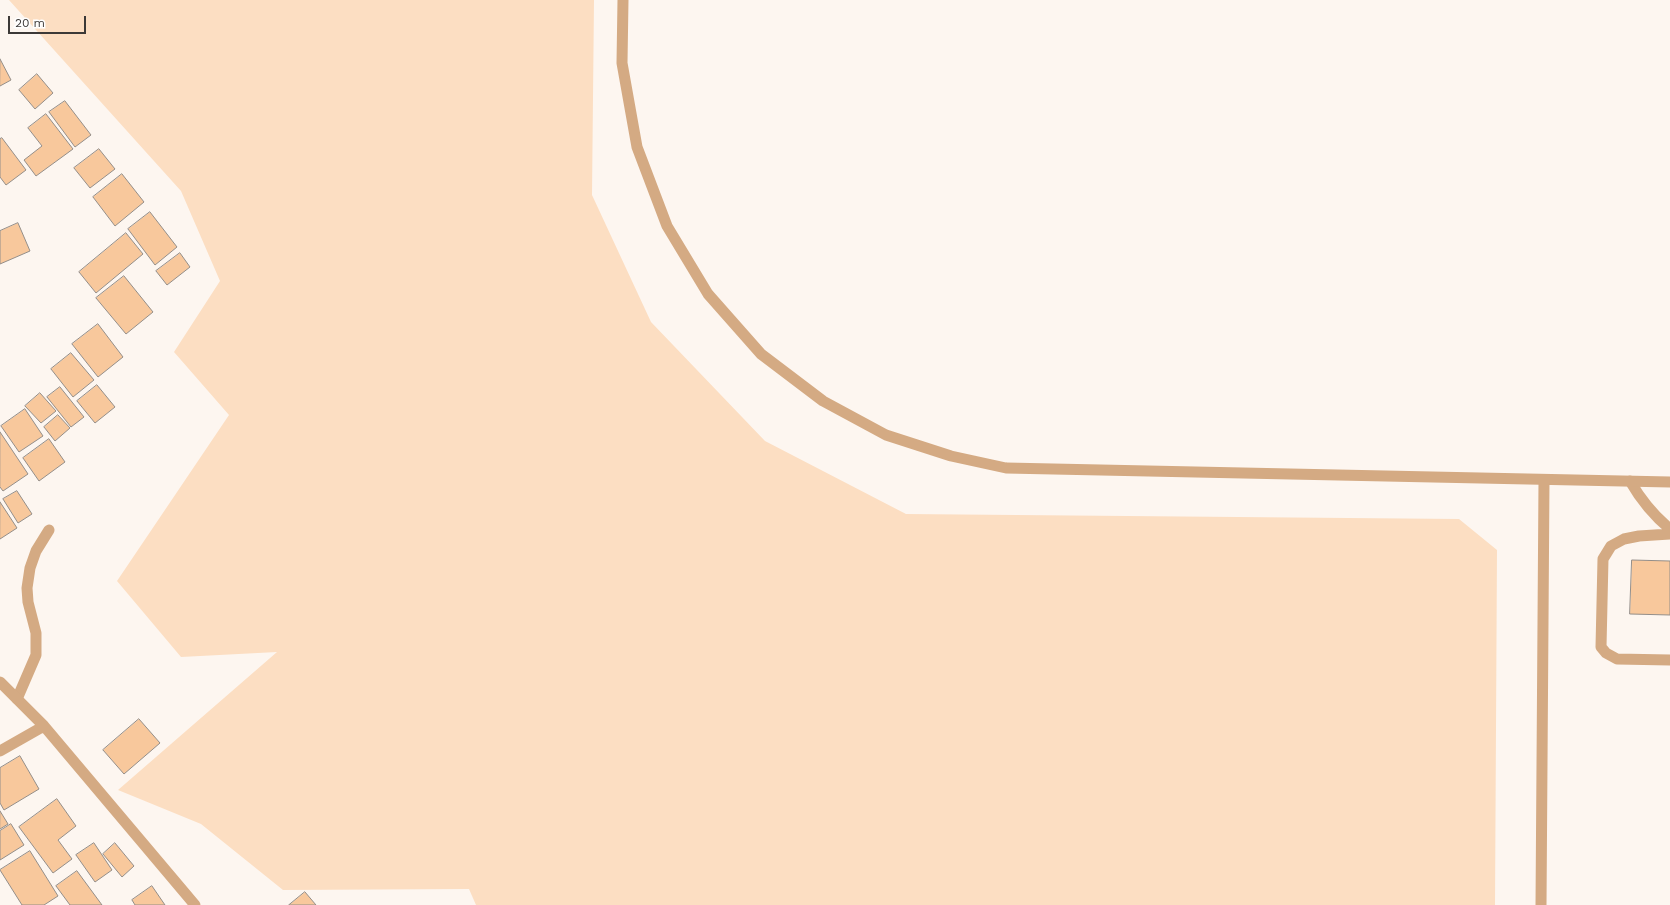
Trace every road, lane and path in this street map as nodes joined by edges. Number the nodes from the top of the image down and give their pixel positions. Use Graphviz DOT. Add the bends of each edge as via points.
graph roads {
  1 [pos="623,0"];
  2 [pos="1544,480"];
  3 [pos="1630,481"];
  4 [pos="1670,482"];
  5 [pos="1670,529"];
  6 [pos="49,530"];
  7 [pos="1670,534"];
  8 [pos="1670,660"];
  9 [pos="0,682"];
  10 [pos="17,699"];
  11 [pos="44,726"];
  12 [pos="0,750"];
  13 [pos="195,905"];
  14 [pos="1541,905"];
  1 -- 2 [label="street" via="622,63 637,147 667,226 708,294 761,354 823,401 872,427 950,456 1006,468"];
  2 -- 3 [label="street"];
  2 -- 14 [label="street"];
  3 -- 4 [label="street"];
  3 -- 5 [label="street" via="1642,501"];
  6 -- 10 [label="street" via="36,551 30,568 27,588 36,633 36,655"];
  7 -- 8 [label="street" via="1624,539 1611,546 1603,559 1601,647 1617,659"];
  9 -- 10 [label="street"];
  10 -- 11 [label="street"];
  11 -- 12 [label="street"];
  11 -- 13 [label="street"];
}
